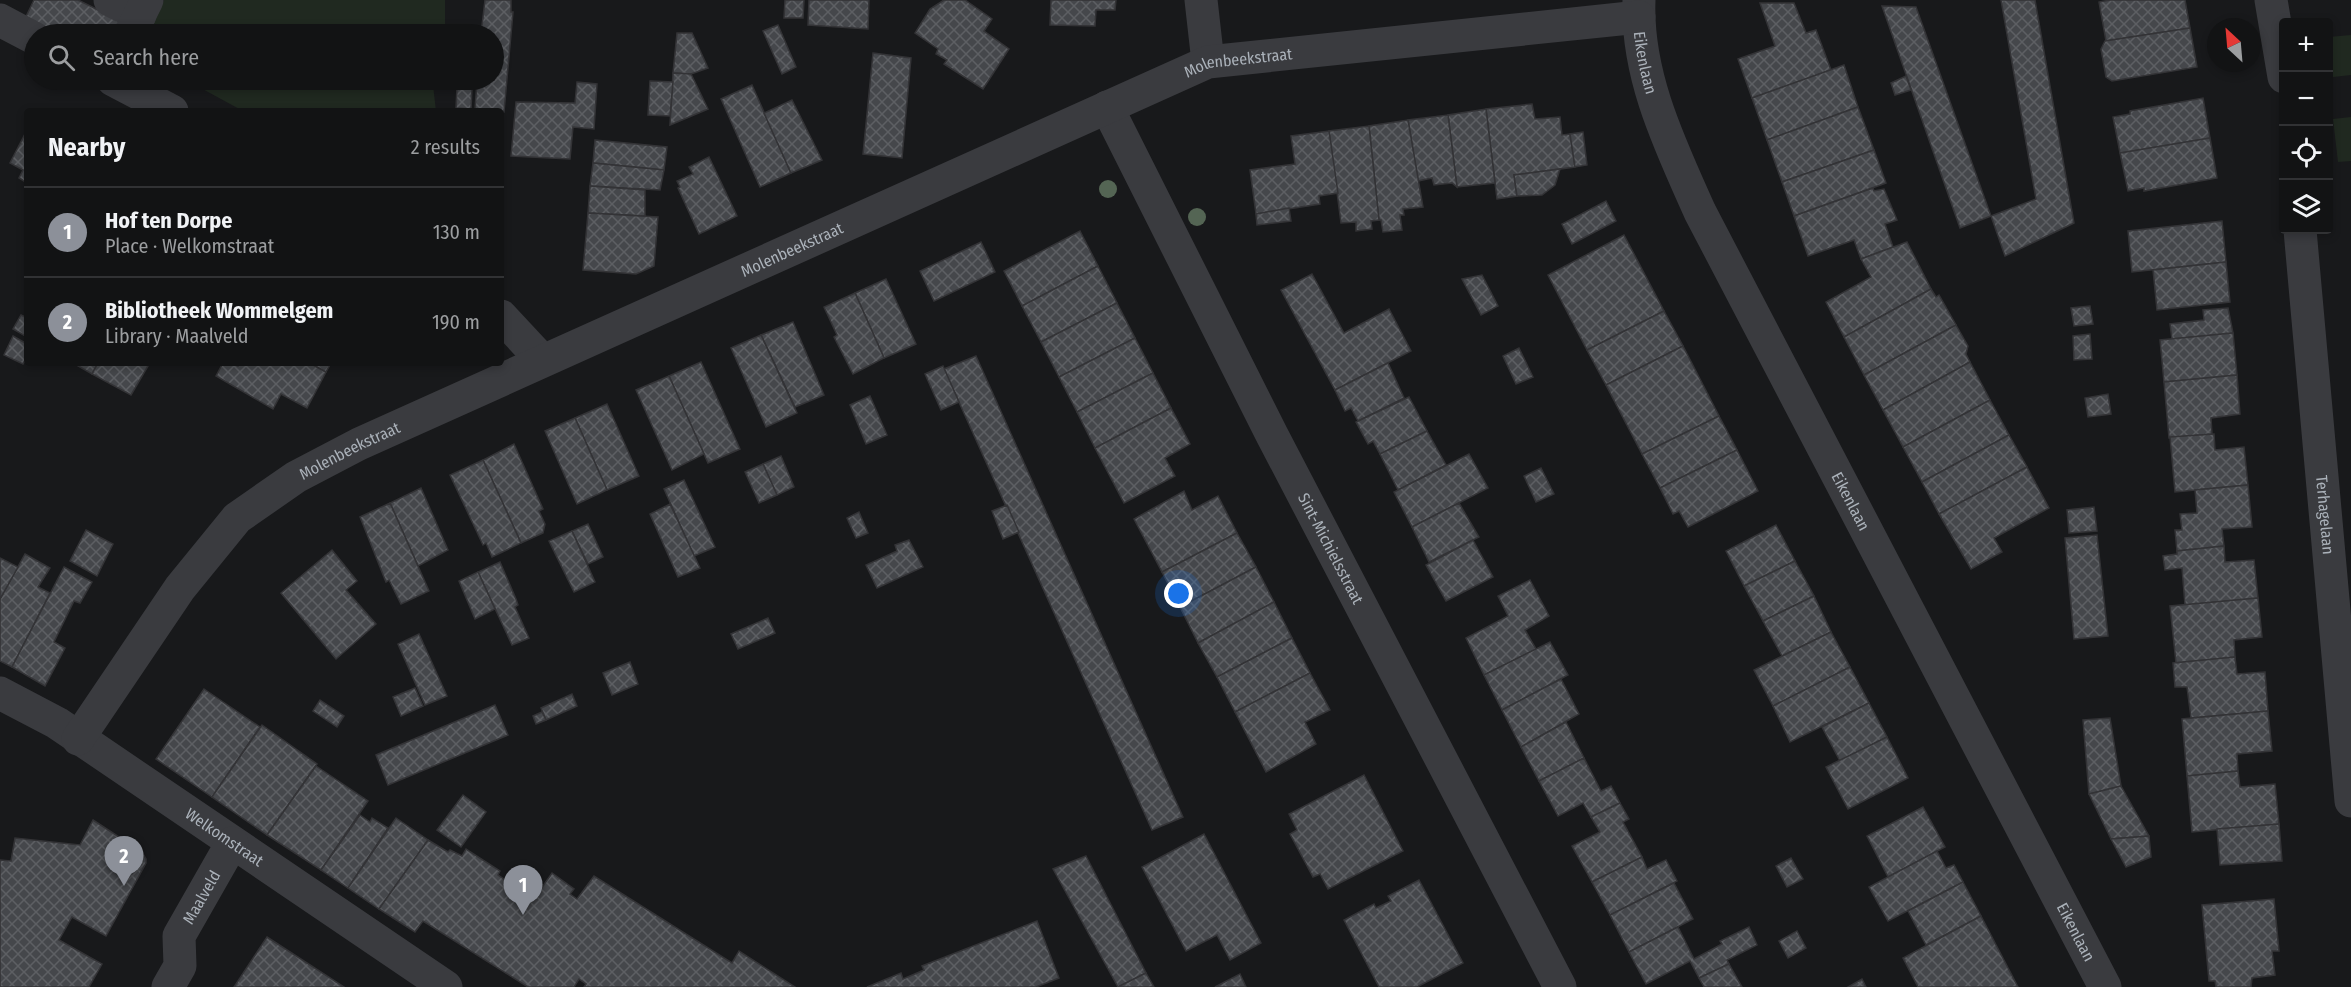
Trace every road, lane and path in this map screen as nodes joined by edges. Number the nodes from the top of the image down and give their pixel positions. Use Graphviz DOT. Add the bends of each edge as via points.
graph roads {
  1 [pos="110,0"];
  2 [pos="1201,0"];
  3 [pos="2271,0"];
  4 [pos="1639,8"];
  5 [pos="139,16"];
  6 [pos="0,20"];
  7 [pos="24,33"];
  8 [pos="1208,62"];
  9 [pos="2282,72"];
  10 [pos="132,90"];
  11 [pos="1107,107"];
  12 [pos="166,108"];
  13 [pos="2300,234"];
  14 [pos="504,319"];
  15 [pos="542,360"];
  16 [pos="0,693"];
  17 [pos="78,739"];
  18 [pos="2351,801"];
  19 [pos="232,843"];
  20 [pos="168,987"];
  21 [pos="446,987"];
  22 [pos="1560,987"];
  23 [pos="2105,987"];
  1 -- 5 [label="street"];
  2 -- 8 [label="street"];
  3 -- 9 [label="street"];
  4 -- 8 [label="street, Molenbeekstraat"];
  4 -- 23 [label="street, Eikenlaan" via="1647,72 1662,126 1700,212"];
  6 -- 7 [label="street"];
  8 -- 11 [label="street, Molenbeekstraat"];
  10 -- 12 [label="street"];
  11 -- 15 [label="street, Molenbeekstraat"];
  11 -- 22 [label="street, Sint-Michielsstraat" via="1272,435"];
  13 -- 18 [label="street, Terhagelaan"];
  14 -- 15 [label="street"];
  15 -- 17 [label="street, Molenbeekstraat" via="325,461 237,518 180,588"];
  16 -- 17 [label="street, Welkomstraat" via="57,723"];
  17 -- 19 [label="street, Welkomstraat"];
  19 -- 20 [label="street, Maalveld" via="179,936 180,966"];
  19 -- 21 [label="street, Welkomstraat"];
}
